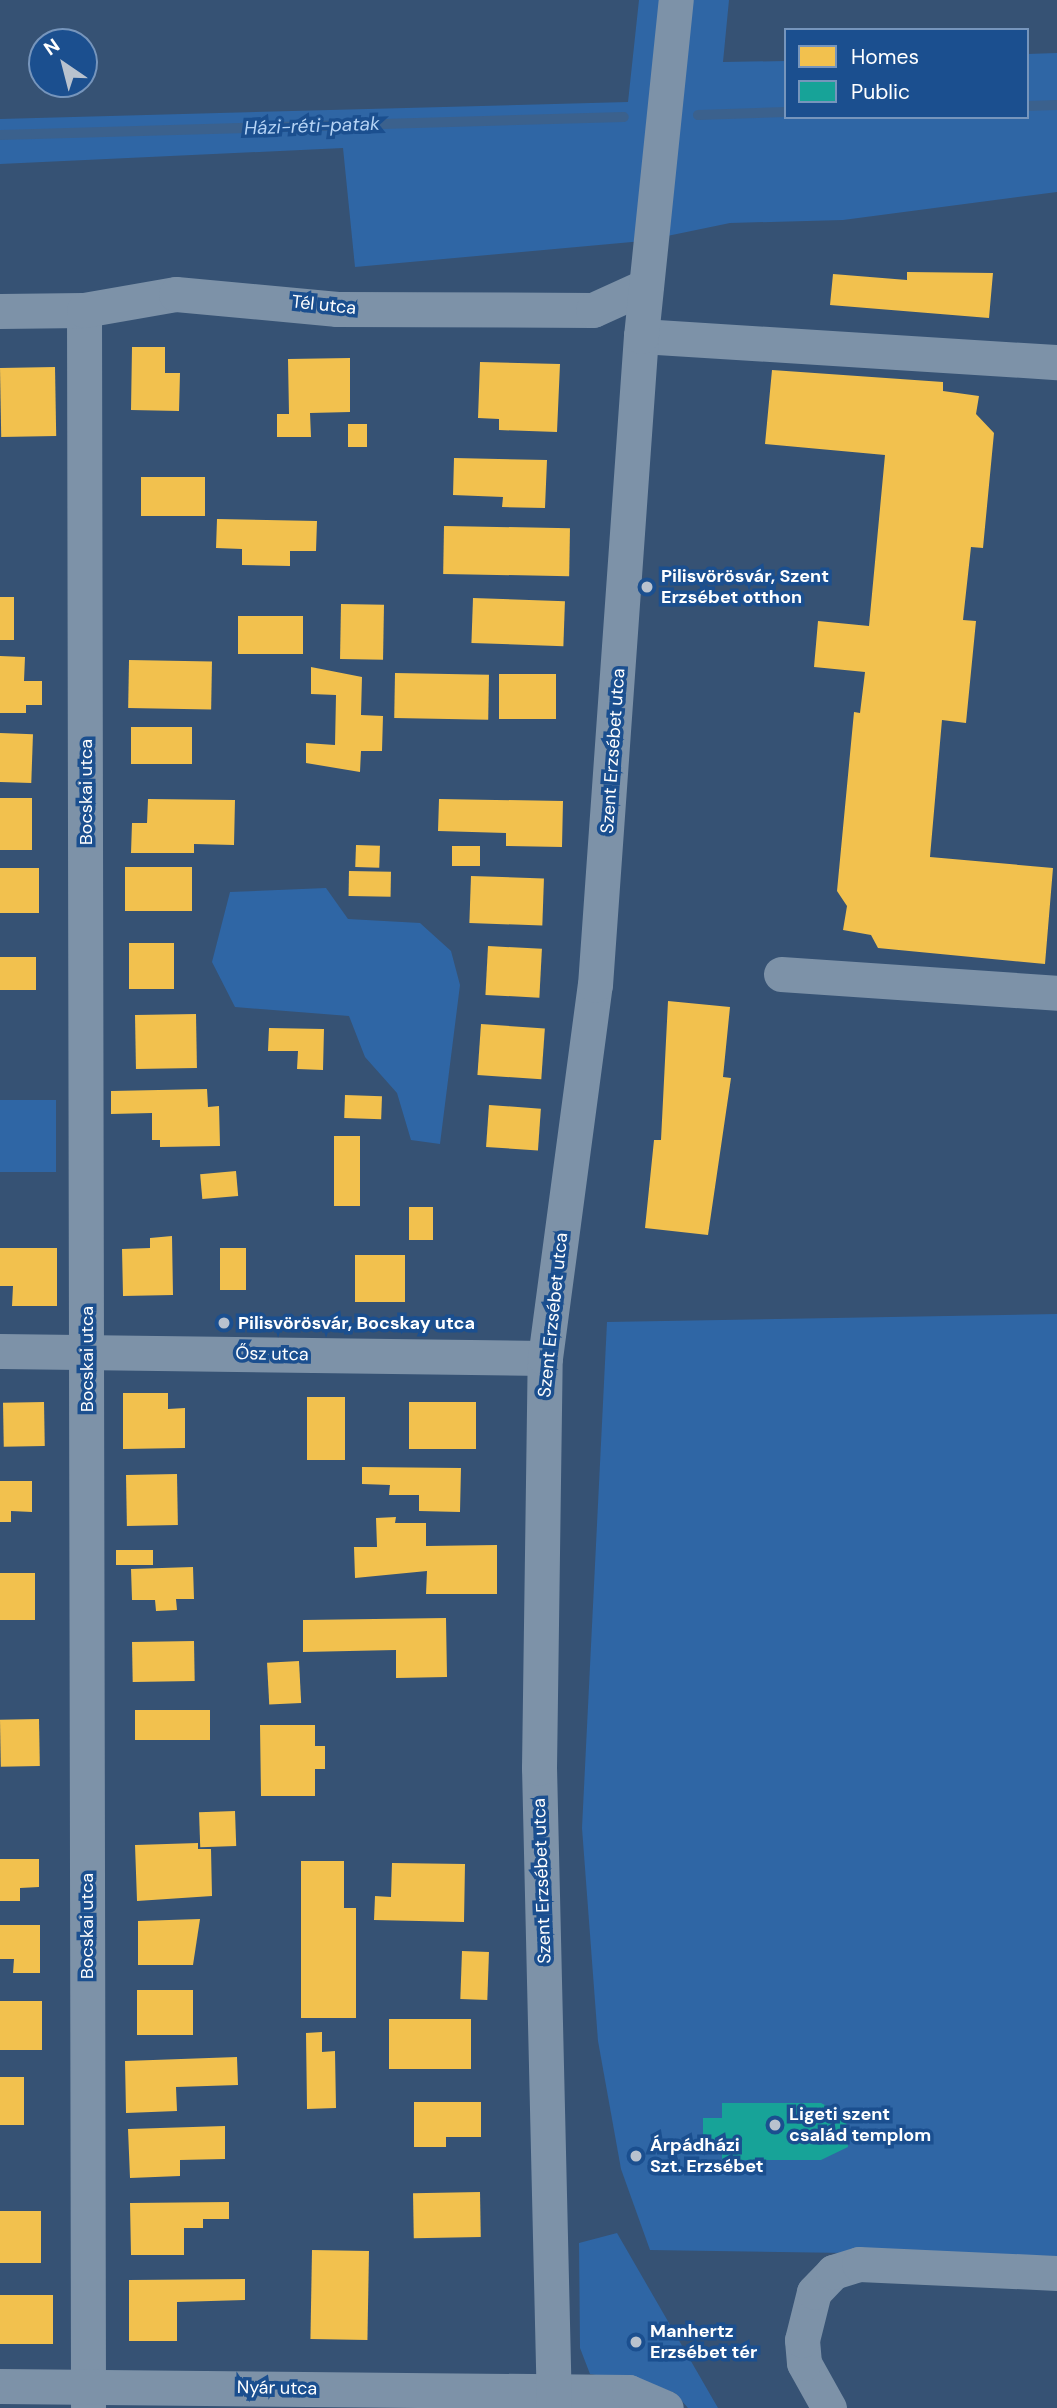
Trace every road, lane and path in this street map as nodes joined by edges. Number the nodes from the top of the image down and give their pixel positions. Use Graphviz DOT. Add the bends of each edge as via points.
graph roads {
  1 [pos="676,0"];
  2 [pos="646,286"];
  3 [pos="84,310"];
  4 [pos="0,311"];
  5 [pos="642,336"];
  6 [pos="1057,362"];
  7 [pos="781,974"];
  8 [pos="1057,993"];
  9 [pos="0,1351"];
  10 [pos="88,1351"];
  11 [pos="545,1358"];
  12 [pos="1057,2273"];
  13 [pos="0,2386"];
  14 [pos="87,2397"];
  15 [pos="554,2399"];
  16 [pos="664,2407"];
  17 [pos="830,2408"];
  1 -- 2 [label="street, Szent Erzsébet utca"];
  2 -- 3 [label="street, Tél utca" via="593,310 337,309 253,296 176,294"];
  2 -- 5 [label="street, Szent Erzsébet utca"];
  3 -- 4 [label="street, Tél utca"];
  3 -- 10 [label="street, Bocskai utca"];
  5 -- 6 [label="street"];
  5 -- 11 [label="street, Szent Erzsébet utca" via="596,972"];
  7 -- 8 [label="street"];
  9 -- 10 [label="street, Ősz utca"];
  10 -- 11 [label="street, Ősz utca"];
  10 -- 14 [label="street, Bocskai utca"];
  11 -- 15 [label="street, Szent Erzsébet utca" via="539,1768"];
  12 -- 17 [label="street" via="859,2264 833,2272 814,2292 802,2340 804,2363"];
  13 -- 14 [label="street, Nyár utca"];
  14 -- 15 [label="street, Nyár utca"];
  15 -- 16 [label="street" via="629,2392"];
}
